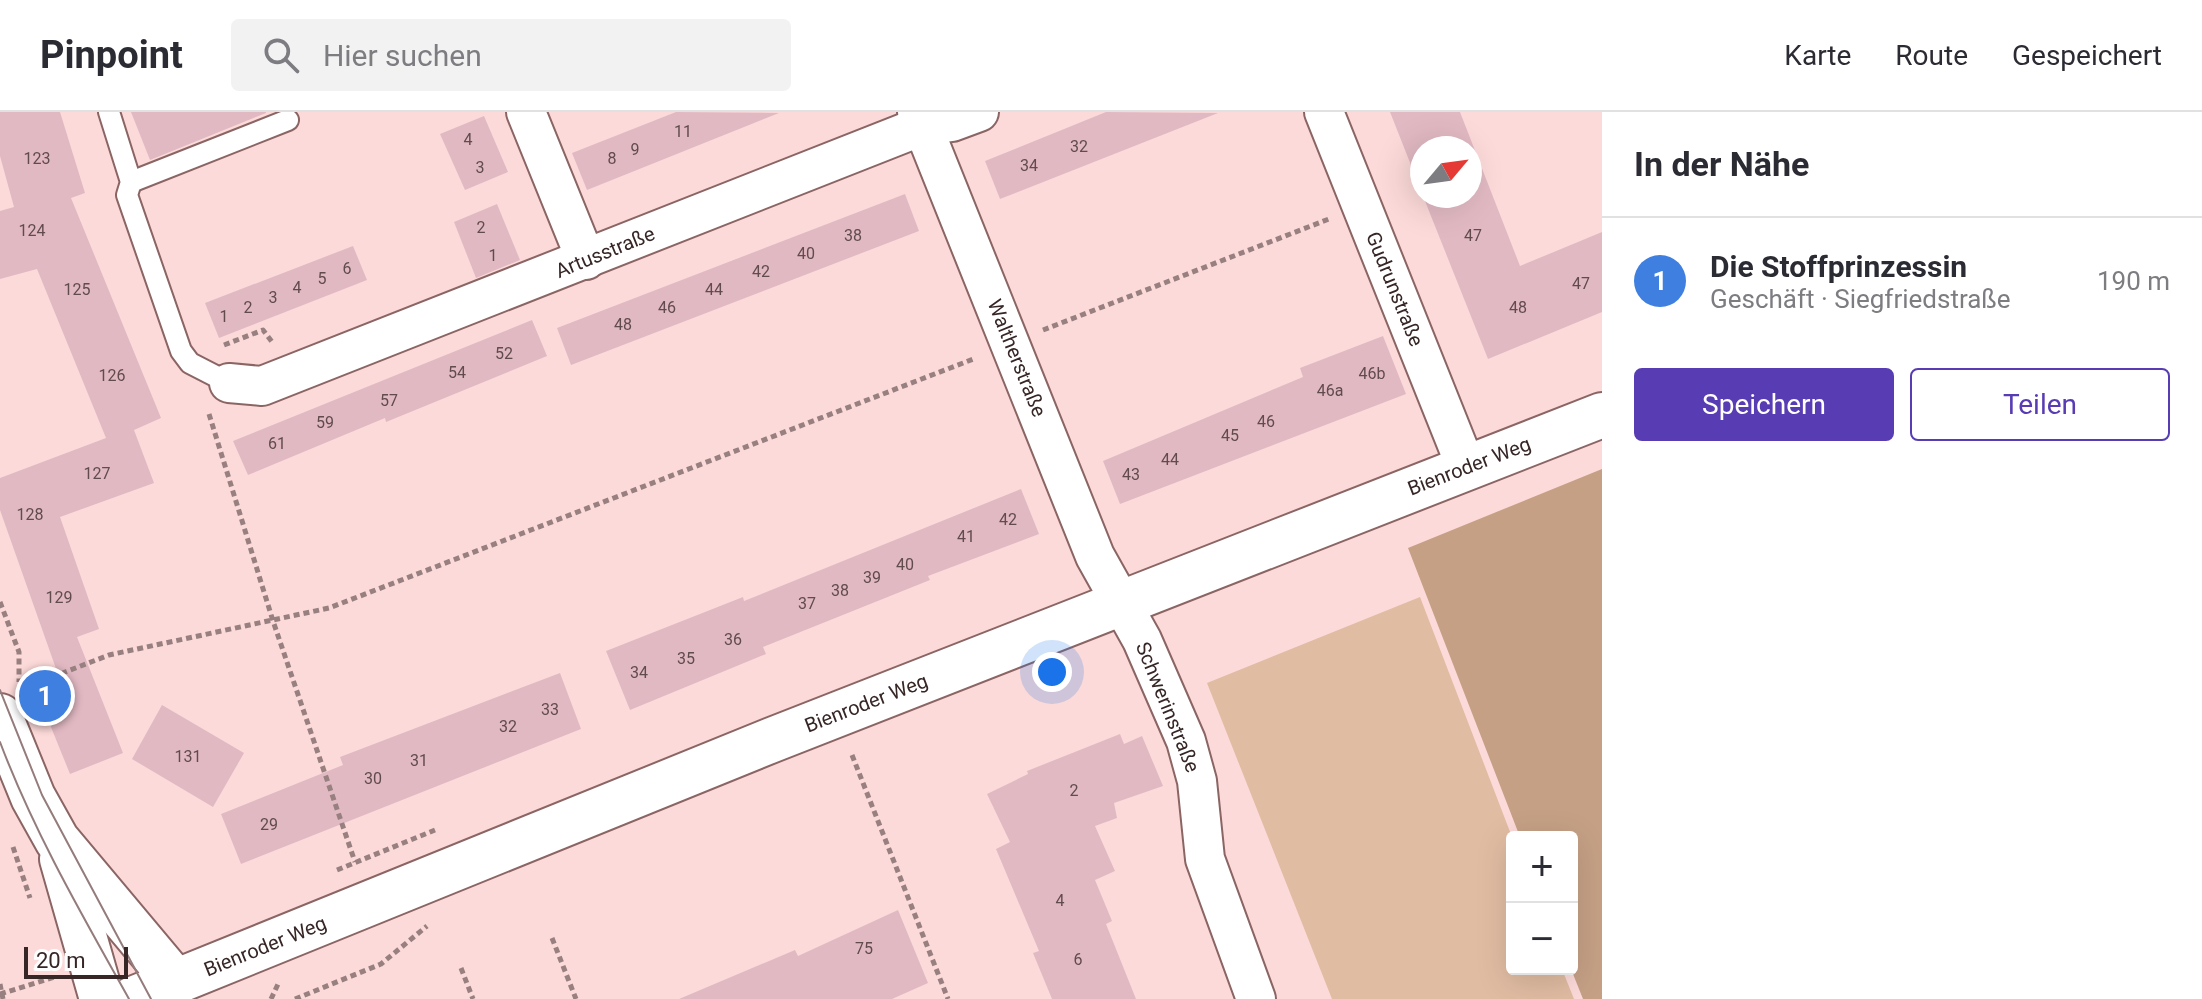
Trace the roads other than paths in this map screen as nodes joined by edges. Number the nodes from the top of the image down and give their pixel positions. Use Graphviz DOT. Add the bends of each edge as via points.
graph roads {
  1 [pos="109,112"];
  2 [pos="526,112"];
  3 [pos="979,112"];
  4 [pos="1324,112"];
  5 [pos="920,119"];
  6 [pos="288,120"];
  7 [pos="131,182"];
  8 [pos="586,260"];
  9 [pos="229,383"];
  10 [pos="1602,415"];
  11 [pos="1466,467"];
  12 [pos="1118,603"];
  13 [pos="10,703"];
  14 [pos="57,840"];
  15 [pos="181,990"];
  16 [pos="102,999"];
  17 [pos="133,999"];
  18 [pos="1256,999"];
  1 -- 7 [label="lane"];
  2 -- 8 [label="street"];
  3 -- 5 [label="street, Artusstraße" via="952,122"];
  4 -- 11 [label="street, Gudrunstraße"];
  5 -- 8 [label="street, Artusstraße"];
  5 -- 12 [label="street, Waltherstraße"];
  6 -- 7 [label="lane"];
  7 -- 9 [label="lane" via="127,195 181,351 190,363"];
  8 -- 9 [label="street, Artusstraße" via="262,386"];
  10 -- 11 [label="main road, Bienroder Weg"];
  11 -- 12 [label="main road, Bienroder Weg"];
  12 -- 15 [label="main road, Bienroder Weg"];
  12 -- 18 [label="street, Schwerinstraße" via="1142,640 1186,741 1197,781 1205,859"];
  13 -- 14 [label="main road" via="33,797"];
  14 -- 15 [label="main road"];
  14 -- 16 [label="main road"];
  15 -- 17 [label="main road, Bienroder Weg"];
}
